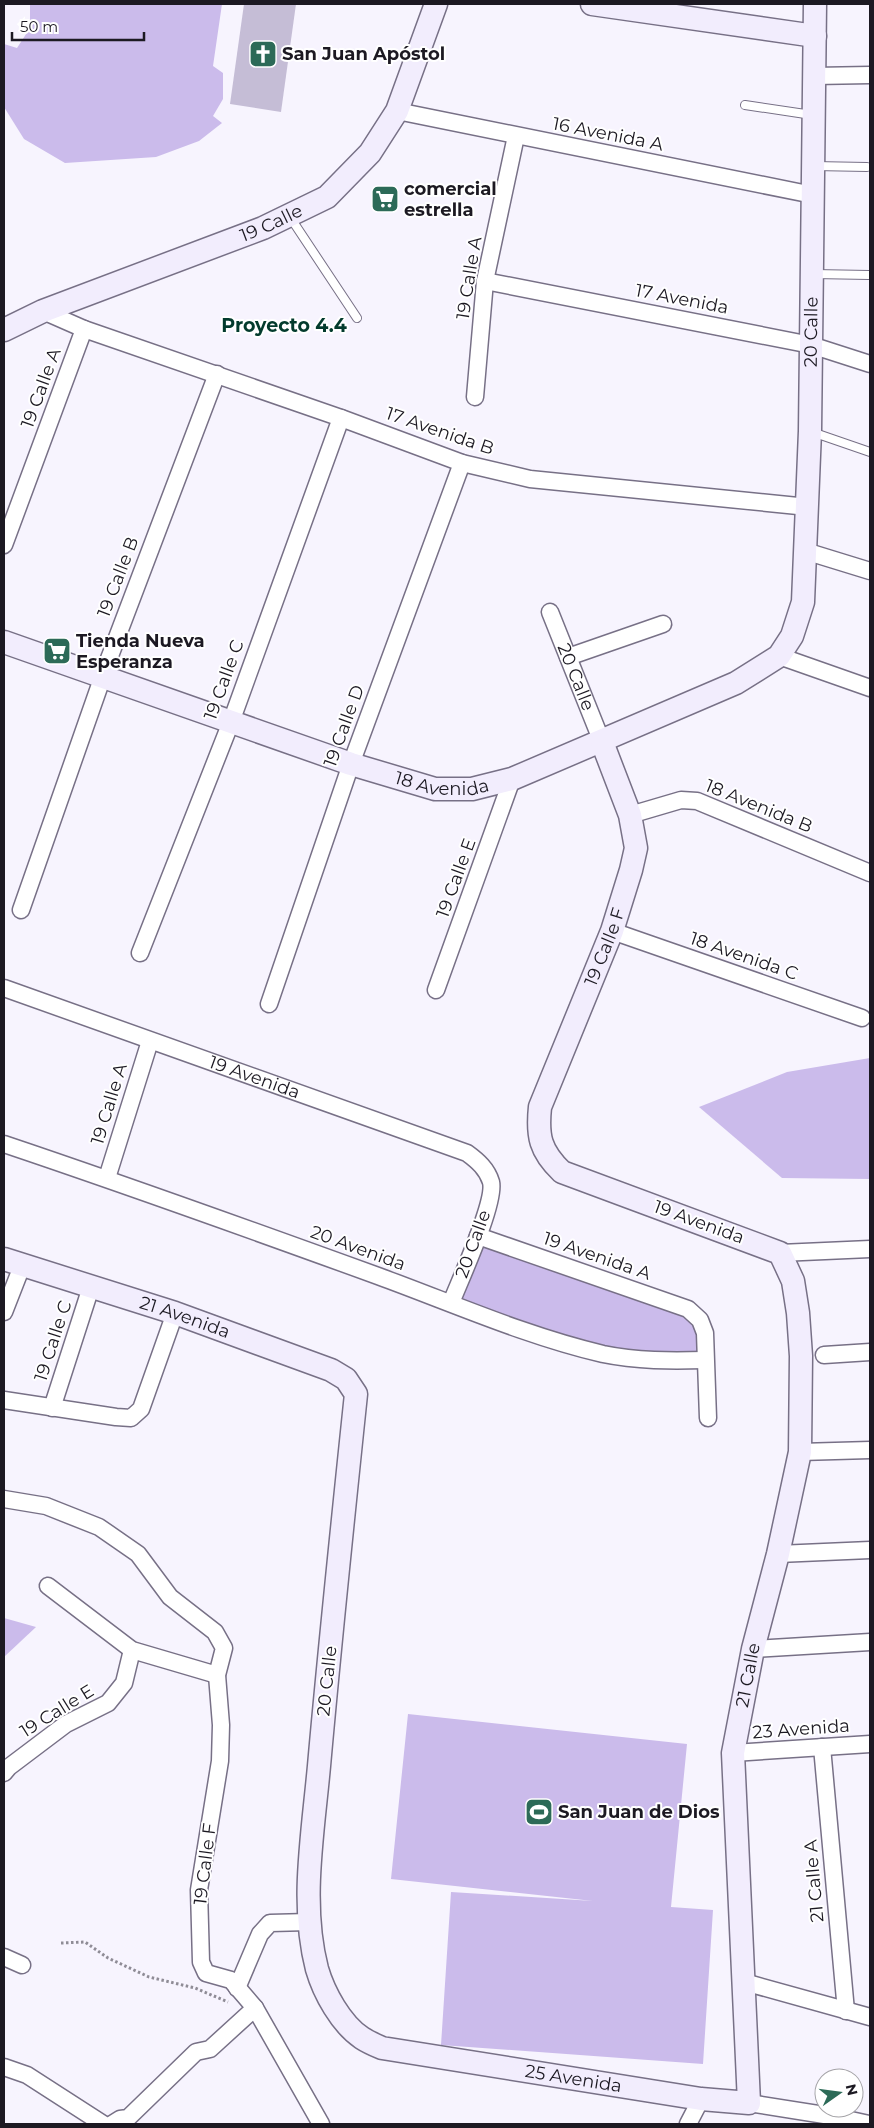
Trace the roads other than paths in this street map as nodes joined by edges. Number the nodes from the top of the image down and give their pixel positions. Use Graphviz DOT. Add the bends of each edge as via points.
graph roads {
  1 [pos="436,4"];
  2 [pos="592,4"];
  3 [pos="815,4"];
  4 [pos="629,6"];
  5 [pos="815,36"];
  6 [pos="870,75"];
  7 [pos="814,76"];
  8 [pos="745,106"];
  9 [pos="396,111"];
  10 [pos="814,115"];
  11 [pos="516,136"];
  12 [pos="813,166"];
  13 [pos="867,167"];
  14 [pos="813,195"];
  15 [pos="289,216"];
  16 [pos="812,274"];
  17 [pos="869,275"];
  18 [pos="485,281"];
  19 [pos="43,311"];
  20 [pos="357,318"];
  21 [pos="84,328"];
  22 [pos="4,330"];
  23 [pos="811,345"];
  24 [pos="870,364"];
  25 [pos="217,374"];
  26 [pos="475,398"];
  27 [pos="341,418"];
  28 [pos="810,431"];
  29 [pos="870,452"];
  30 [pos="462,464"];
  31 [pos="808,507"];
  32 [pos="4,545"];
  33 [pos="805,551"];
  34 [pos="870,571"];
  35 [pos="550,612"];
  36 [pos="663,624"];
  37 [pos="4,642"];
  38 [pos="779,656"];
  39 [pos="568,657"];
  40 [pos="103,676"];
  41 [pos="870,688"];
  42 [pos="231,722"];
  43 [pos="602,742"];
  44 [pos="351,764"];
  45 [pos="512,779"];
  46 [pos="630,815"];
  47 [pos="870,873"];
  48 [pos="21,910"];
  49 [pos="612,932"];
  50 [pos="140,953"];
  51 [pos="4,988"];
  52 [pos="436,990"];
  53 [pos="268,1004"];
  54 [pos="862,1018"];
  55 [pos="150,1041"];
  56 [pos="4,1144"];
  57 [pos="542,1148"];
  58 [pos="107,1178"];
  59 [pos="492,1185"];
  60 [pos="478,1236"];
  61 [pos="870,1250"];
  62 [pos="780,1253"];
  63 [pos="13,1262"];
  64 [pos="91,1287"];
  65 [pos="451,1303"];
  66 [pos="4,1312"];
  67 [pos="175,1314"];
  68 [pos="870,1352"];
  69 [pos="824,1355"];
  70 [pos="705,1360"];
  71 [pos="356,1394"];
  72 [pos="4,1400"];
  73 [pos="52,1408"];
  74 [pos="708,1418"];
  75 [pos="870,1450"];
  76 [pos="800,1452"];
  77 [pos="4,1499"];
  78 [pos="870,1550"];
  79 [pos="778,1554"];
  80 [pos="48,1586"];
  81 [pos="870,1642"];
  82 [pos="754,1649"];
  83 [pos="132,1650"];
  84 [pos="217,1675"];
  85 [pos="870,1744"];
  86 [pos="822,1747"];
  87 [pos="734,1753"];
  88 [pos="4,1773"];
  89 [pos="309,1922"];
  90 [pos="4,1957"];
  91 [pos="22,1965"];
  92 [pos="317,1969"];
  93 [pos="744,1982"];
  94 [pos="237,1988"];
  95 [pos="254,2008"];
  96 [pos="846,2011"];
  97 [pos="870,2017"];
  98 [pos="4,2067"];
  99 [pos="701,2099"];
  100 [pos="749,2103"];
  101 [pos="118,2123"];
  102 [pos="103,2124"];
  103 [pos="323,2124"];
  104 [pos="688,2124"];
  105 [pos="869,2124"];
  1 -- 9 [label="street, 19 Calle"];
  2 -- 4 [label="street"];
  3 -- 5 [label="street, 20 Calle"];
  4 -- 5 [label="street"];
  5 -- 7 [label="street, 20 Calle"];
  6 -- 7 [label="street"];
  7 -- 10 [label="street, 20 Calle"];
  8 -- 10 [label="lane"];
  9 -- 11 [label="street, 16 Avenida A"];
  9 -- 15 [label="street, 19 Calle" via="370,153 326,197"];
  10 -- 12 [label="street, 20 Calle"];
  11 -- 14 [label="street, 16 Avenida A"];
  11 -- 18 [label="street, 19 Calle A"];
  12 -- 13 [label="lane"];
  12 -- 14 [label="street, 20 Calle"];
  14 -- 16 [label="street, 20 Calle"];
  15 -- 19 [label="street, 19 Calle"];
  15 -- 20 [label="lane"];
  16 -- 17 [label="lane"];
  16 -- 23 [label="street, 20 Calle"];
  18 -- 23 [label="street, 17 Avenida"];
  18 -- 26 [label="street, 19 Calle A"];
  19 -- 21 [label="street"];
  19 -- 22 [label="street, 19 Calle"];
  21 -- 25 [label="street, 17 Avenida B"];
  21 -- 32 [label="street, 19 Calle A"];
  23 -- 24 [label="street, 17 Avenida"];
  23 -- 28 [label="street, 20 Calle"];
  25 -- 27 [label="street, 17 Avenida B"];
  25 -- 40 [label="street, 19 Calle B"];
  27 -- 30 [label="street, 17 Avenida B"];
  27 -- 42 [label="street, 19 Calle C"];
  28 -- 29 [label="lane"];
  28 -- 31 [label="street, 20 Calle"];
  30 -- 31 [label="street, 17 Avenida B" via="530,479"];
  30 -- 44 [label="street, 19 Calle D"];
  31 -- 33 [label="street, 20 Calle"];
  33 -- 34 [label="street"];
  33 -- 38 [label="street, 20 Calle" via="803,602 792,636"];
  35 -- 39 [label="street, 20 Calle"];
  36 -- 39 [label="street"];
  37 -- 40 [label="street, 18 Avenida"];
  38 -- 41 [label="street"];
  38 -- 43 [label="street, 18 Avenida" via="736,683"];
  39 -- 43 [label="street, 20 Calle"];
  40 -- 42 [label="street, 18 Avenida"];
  40 -- 48 [label="street, 19 Calle B"];
  42 -- 44 [label="street, 18 Avenida"];
  42 -- 50 [label="street, 19 Calle C"];
  43 -- 45 [label="street, 18 Avenida"];
  43 -- 46 [label="street, 19 Calle F"];
  44 -- 45 [label="street, 18 Avenida" via="435,790 472,789"];
  44 -- 53 [label="street, 19 Calle D"];
  45 -- 52 [label="street, 19 Calle E"];
  46 -- 47 [label="street, 18 Avenida B" via="681,800 697,801"];
  46 -- 49 [label="street, 19 Calle F" via="636,848"];
  49 -- 54 [label="street, 18 Avenida C"];
  49 -- 57 [label="street, 19 Calle F" via="540,1108 538,1125"];
  51 -- 55 [label="street, 19 Avenida"];
  55 -- 58 [label="street, 19 Calle A"];
  55 -- 59 [label="street, 19 Avenida" via="467,1153 487,1172"];
  56 -- 58 [label="street, 20 Avenida"];
  57 -- 62 [label="street, 19 Avenida" via="562,1172"];
  58 -- 65 [label="street, 20 Avenida"];
  59 -- 60 [label="street, 20 Calle"];
  60 -- 65 [label="street, 20 Calle"];
  60 -- 70 [label="street, 19 Avenida A" via="688,1309 700,1320 705,1333"];
  61 -- 62 [label="street, 19 Avenida"];
  62 -- 76 [label="street, 21 Calle" via="793,1281 798,1313"];
  63 -- 64 [label="street, 21 Avenida"];
  63 -- 66 [label="street"];
  64 -- 67 [label="street, 21 Avenida"];
  64 -- 73 [label="street, 19 Calle C"];
  65 -- 70 [label="street, 20 Avenida" via="526,1332 604,1354 662,1362"];
  67 -- 71 [label="street, 21 Avenida" via="331,1370 346,1379"];
  67 -- 73 [label="street" via="141,1409 131,1418"];
  68 -- 69 [label="street"];
  70 -- 74 [label="street"];
  71 -- 89 [label="street, 20 Calle" via="325,1695 309,1879"];
  72 -- 73 [label="street"];
  75 -- 76 [label="street"];
  76 -- 79 [label="street, 21 Calle"];
  77 -- 84 [label="street, 19 Calle F" via="46,1506 99,1526 138,1554 170,1598 215,1632 224,1648"];
  78 -- 79 [label="street"];
  79 -- 82 [label="street, 21 Calle"];
  80 -- 83 [label="street"];
  81 -- 82 [label="street"];
  82 -- 87 [label="street, 21 Calle"];
  83 -- 84 [label="street"];
  83 -- 88 [label="street, 19 Calle E" via="124,1683 108,1703 66,1724"];
  84 -- 94 [label="street, 19 Calle F" via="220,1761 199,1890 201,1962 206,1973 231,1980"];
  85 -- 86 [label="street, 23 Avenida"];
  86 -- 87 [label="street, 23 Avenida"];
  86 -- 96 [label="street, 21 Calle A"];
  87 -- 93 [label="street, 21 Calle"];
  89 -- 92 [label="street, 20 Calle"];
  89 -- 94 [label="street" via="270,1924 260,1934"];
  90 -- 91 [label="street"];
  92 -- 99 [label="street, 25 Avenida" via="326,1996 342,2018 361,2038 382,2048"];
  93 -- 96 [label="street"];
  93 -- 100 [label="street, 21 Calle"];
  94 -- 95 [label="street, 19 Calle F"];
  95 -- 101 [label="street" via="210,2049 196,2052 128,2118"];
  95 -- 103 [label="street, 19 Calle F"];
  96 -- 97 [label="street"];
  98 -- 102 [label="street" via="28,2075"];
  99 -- 100 [label="street, 25 Avenida"];
  99 -- 104 [label="street"];
  100 -- 105 [label="street, 25 Avenida"];
}
